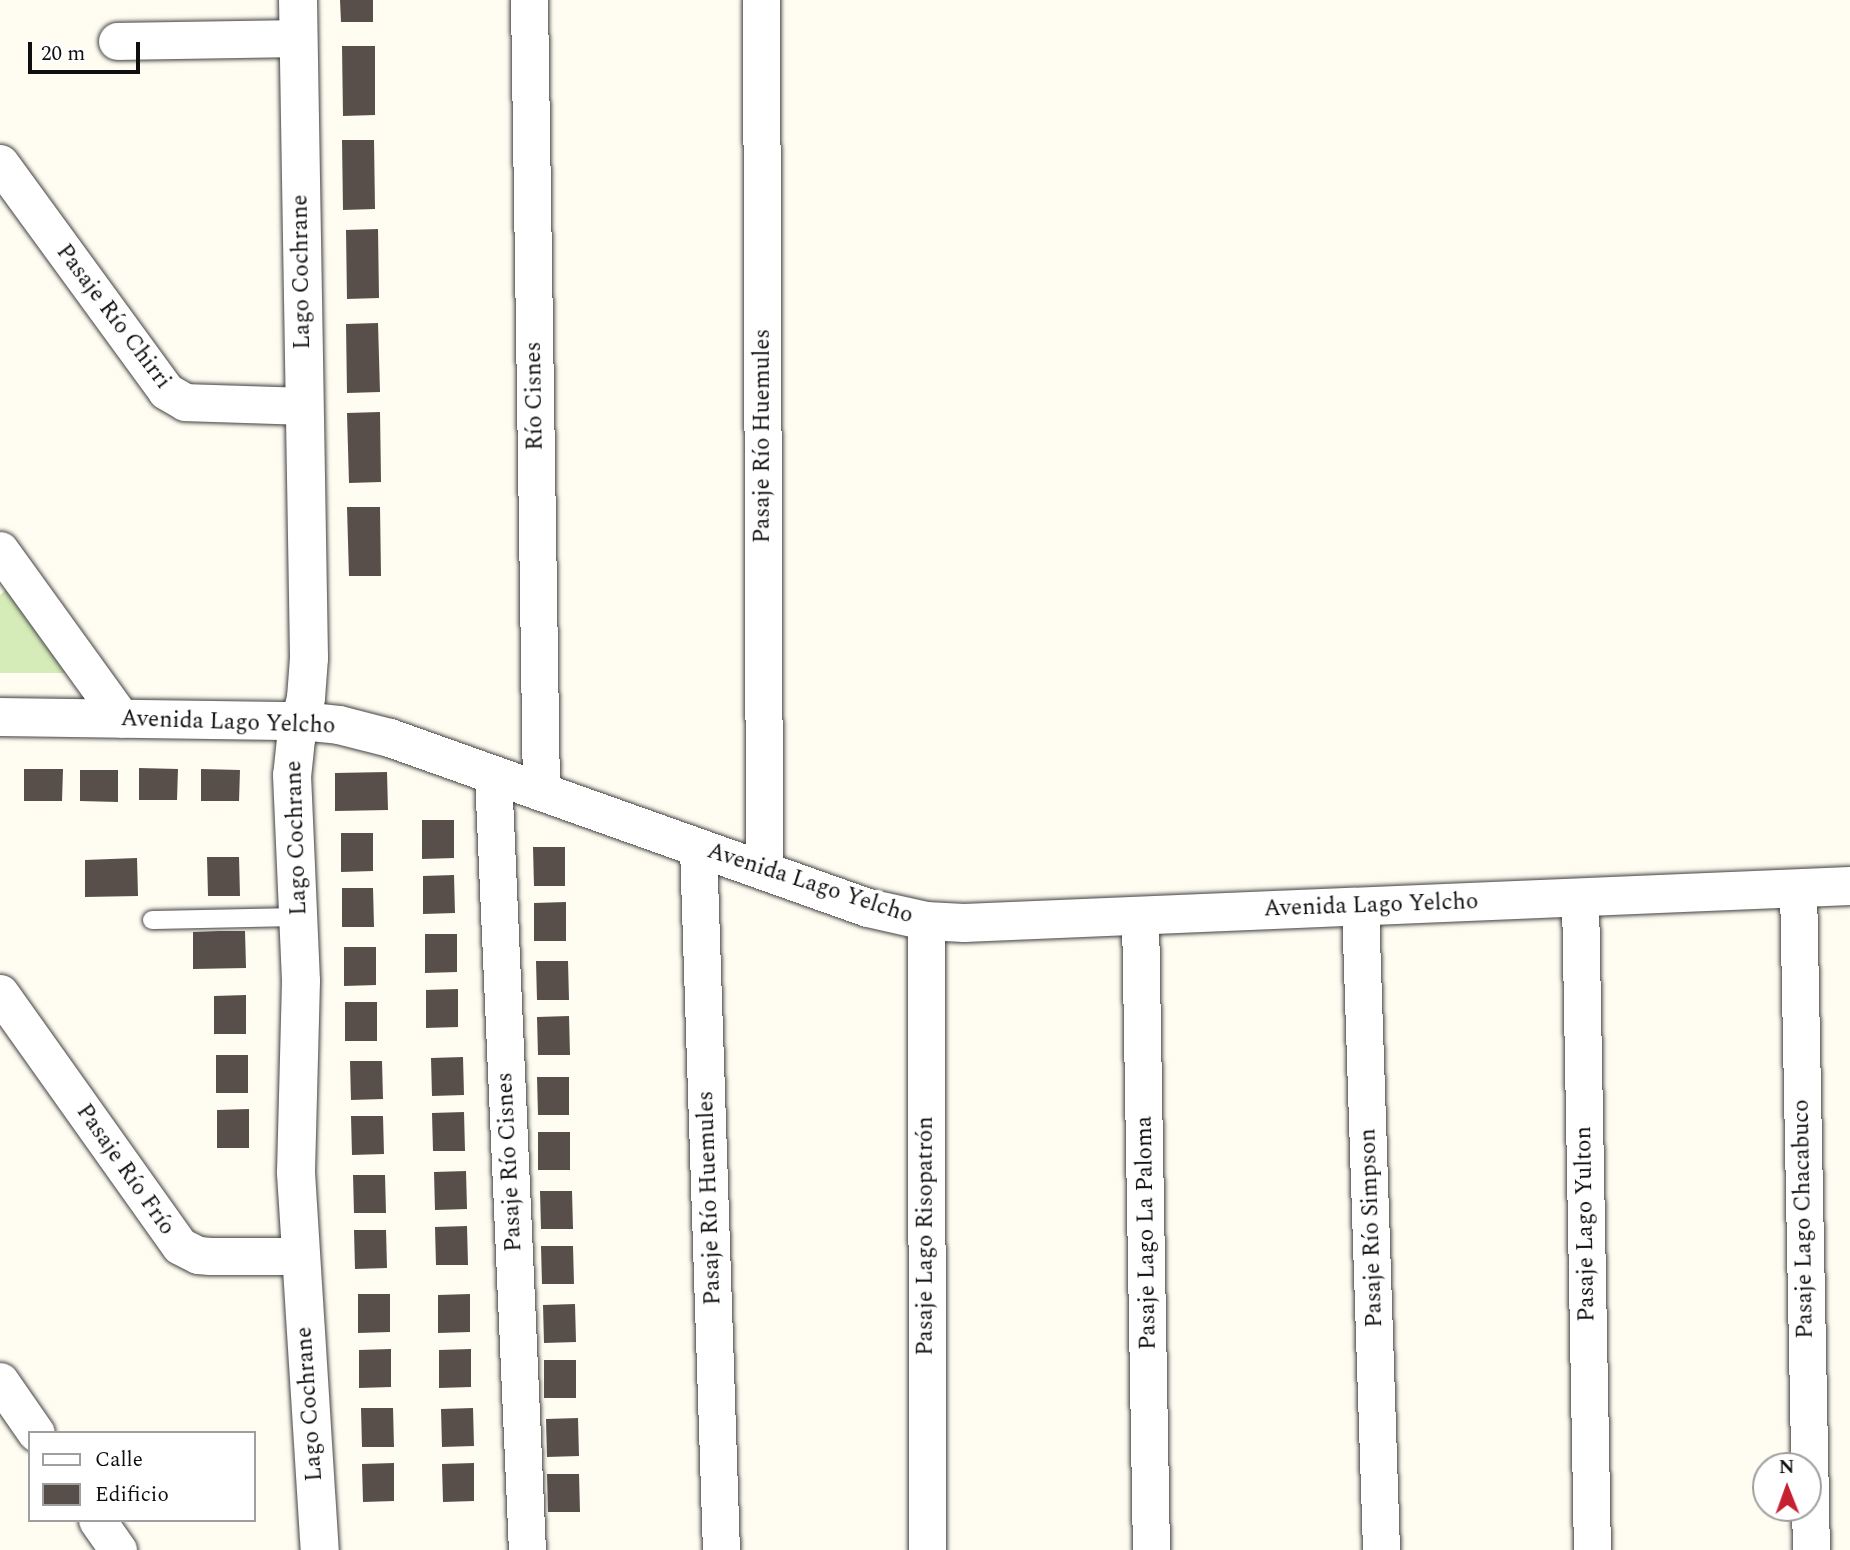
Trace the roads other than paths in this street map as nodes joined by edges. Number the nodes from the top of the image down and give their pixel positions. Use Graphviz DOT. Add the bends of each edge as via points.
graph roads {
  1 [pos="298,0"];
  2 [pos="529,0"];
  3 [pos="761,0"];
  4 [pos="299,38"];
  5 [pos="117,41"];
  6 [pos="0,163"];
  7 [pos="304,406"];
  8 [pos="0,550"];
  9 [pos="0,717"];
  10 [pos="122,719"];
  11 [pos="301,721"];
  12 [pos="493,775"];
  13 [pos="541,792"];
  14 [pos="698,847"];
  15 [pos="764,871"];
  16 [pos="1850,887"];
  17 [pos="1797,888"];
  18 [pos="1580,898"];
  19 [pos="1360,906"];
  20 [pos="1140,916"];
  21 [pos="299,917"];
  22 [pos="152,920"];
  23 [pos="926,921"];
  24 [pos="0,993"];
  25 [pos="299,1256"];
  26 [pos="0,1381"];
  27 [pos="35,1431"];
  28 [pos="98,1522"];
  29 [pos="118,1550"];
  30 [pos="320,1550"];
  31 [pos="527,1550"];
  32 [pos="721,1550"];
  33 [pos="927,1550"];
  34 [pos="1151,1550"];
  35 [pos="1381,1550"];
  36 [pos="1592,1550"];
  37 [pos="1811,1550"];
  1 -- 4 [label="street, Lago Cochrane"];
  2 -- 13 [label="street, Río Cisnes"];
  3 -- 15 [label="street, Pasaje Río Huemules"];
  4 -- 5 [label="street"];
  4 -- 7 [label="street, Lago Cochrane"];
  6 -- 7 [label="street, Pasaje Río Chirri" via="166,391 185,402"];
  7 -- 11 [label="street, Lago Cochrane" via="309,658"];
  8 -- 10 [label="street"];
  9 -- 10 [label="street, Avenida Lago Yelcho"];
  10 -- 11 [label="street, Avenida Lago Yelcho"];
  11 -- 12 [label="street, Avenida Lago Yelcho" via="364,731"];
  11 -- 21 [label="street, Lago Cochrane" via="292,775"];
  12 -- 13 [label="street, Avenida Lago Yelcho"];
  12 -- 31 [label="street, Pasaje Río Cisnes"];
  13 -- 14 [label="street, Avenida Lago Yelcho"];
  14 -- 15 [label="street, Avenida Lago Yelcho"];
  14 -- 32 [label="street, Pasaje Río Huemules"];
  15 -- 23 [label="street, Avenida Lago Yelcho" via="868,908"];
  16 -- 17 [label="street, Avenida Lago Yelcho"];
  17 -- 18 [label="street, Avenida Lago Yelcho"];
  17 -- 37 [label="street, Pasaje Lago Chacabuco"];
  18 -- 19 [label="street, Avenida Lago Yelcho"];
  18 -- 36 [label="street, Pasaje Lago Yulton"];
  19 -- 20 [label="street, Avenida Lago Yelcho"];
  19 -- 35 [label="street, Pasaje Río Simpson"];
  20 -- 23 [label="street, Avenida Lago Yelcho"];
  20 -- 34 [label="street, Pasaje Lago La Paloma"];
  21 -- 22 [label="lane"];
  21 -- 25 [label="street, Lago Cochrane"];
  23 -- 33 [label="street, Pasaje Lago Risopatrón"];
  24 -- 25 [label="street, Pasaje Río Frío" via="180,1246 198,1255"];
  25 -- 30 [label="street, Lago Cochrane"];
  26 -- 27 [label="street"];
  28 -- 29 [label="street"];
}
